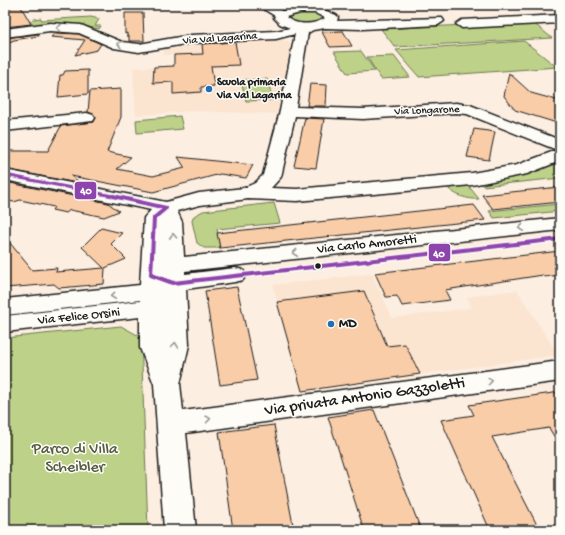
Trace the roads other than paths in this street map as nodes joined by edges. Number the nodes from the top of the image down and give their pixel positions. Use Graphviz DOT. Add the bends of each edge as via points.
graph roads {
  1 [pos="265,6"];
  2 [pos="306,8"];
  3 [pos="553,13"];
  4 [pos="524,18"];
  5 [pos="449,19"];
  6 [pos="329,20"];
  7 [pos="291,28"];
  8 [pos="5,33"];
  9 [pos="288,111"];
  10 [pos="87,118"];
  11 [pos="5,126"];
  12 [pos="560,146"];
  13 [pos="560,155"];
  14 [pos="5,175"];
  15 [pos="272,177"];
  16 [pos="363,191"];
  17 [pos="248,193"];
  18 [pos="166,208"];
  19 [pos="560,224"];
  20 [pos="560,239"];
  21 [pos="163,286"];
  22 [pos="5,307"];
  23 [pos="5,324"];
  24 [pos="560,371"];
  25 [pos="170,424"];
  26 [pos="180,530"];
  1 -- 2 [label="street"];
  1 -- 7 [label="street"];
  2 -- 6 [label="street"];
  2 -- 7 [label="street, Via Val Lagarina"];
  3 -- 4 [label="street"];
  3 -- 4 [label="street"];
  3 -- 5 [label="street"];
  4 -- 5 [label="street"];
  5 -- 6 [label="street" via="362,25"];
  6 -- 7 [label="street" via="303,31"];
  7 -- 8 [label="street, Via Val Lagarina, one-way" via="276,35 191,39 139,48 119,45 81,30 50,27"];
  7 -- 9 [label="street"];
  9 -- 12 [label="street, Via Longarone" via="363,114 456,108 470,110"];
  9 -- 15 [label="street"];
  10 -- 11 [label="street"];
  13 -- 16 [label="street" via="522,170 472,179"];
  14 -- 18 [label="street"];
  15 -- 16 [label="street" via="308,186"];
  15 -- 17 [label="street" via="262,187"];
  16 -- 17 [label="street" via="297,196"];
  17 -- 18 [label="street" via="199,198"];
  18 -- 21 [label="street" via="154,218"];
  19 -- 21 [label="street, Via Carlo Amoretti, one-way"];
  20 -- 21 [label="street, Via Carlo Amoretti"];
  21 -- 22 [label="street, Via Felice Orsini, one-way" via="126,295"];
  21 -- 23 [label="street, Via Felice Orsini" via="126,312"];
  21 -- 25 [label="street" via="153,348 167,384"];
  25 -- 24 [label="street, Via privata Antonio Gazzoletti, one-way"];
  25 -- 26 [label="street"];
}
